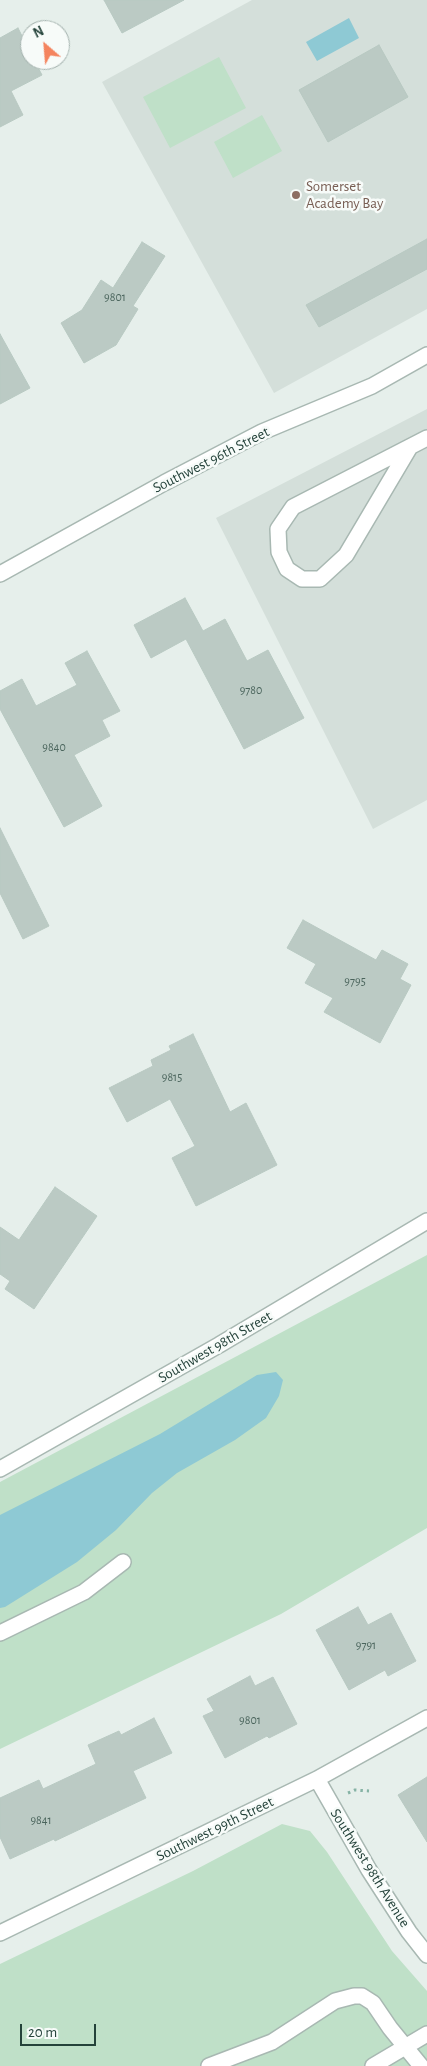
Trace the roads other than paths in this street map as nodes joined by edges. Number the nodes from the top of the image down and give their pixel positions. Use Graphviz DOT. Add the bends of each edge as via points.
graph roads {
  1 [pos="427,355"];
  2 [pos="427,438"];
  3 [pos="410,447"];
  4 [pos="0,574"];
  5 [pos="427,1221"];
  6 [pos="0,1469"];
  7 [pos="123,1562"];
  8 [pos="0,1634"];
  9 [pos="427,1718"];
  10 [pos="317,1779"];
  11 [pos="0,1933"];
  12 [pos="427,1955"];
  13 [pos="427,2034"];
  14 [pos="406,2048"];
  15 [pos="209,2066"];
  16 [pos="373,2066"];
  17 [pos="421,2066"];
  1 -- 4 [label="street, Southwest 96th Street" via="372,386 262,432"];
  2 -- 3 [label="street"];
  3 -- 3 [label="street" via="292,506 278,529 279,552 288,569 302,579 320,579 346,556"];
  5 -- 6 [label="street, Southwest 98th Street" via="219,1345"];
  7 -- 8 [label="street" via="84,1592"];
  9 -- 10 [label="street, Southwest 99th Street"];
  10 -- 11 [label="street, Southwest 99th Street"];
  10 -- 12 [label="street, Southwest 98th Avenue" via="368,1870"];
  13 -- 14 [label="street"];
  14 -- 15 [label="street" via="373,2003 362,1996 354,1996 335,2001 272,2042"];
  14 -- 16 [label="street"];
  14 -- 17 [label="street"];
}
